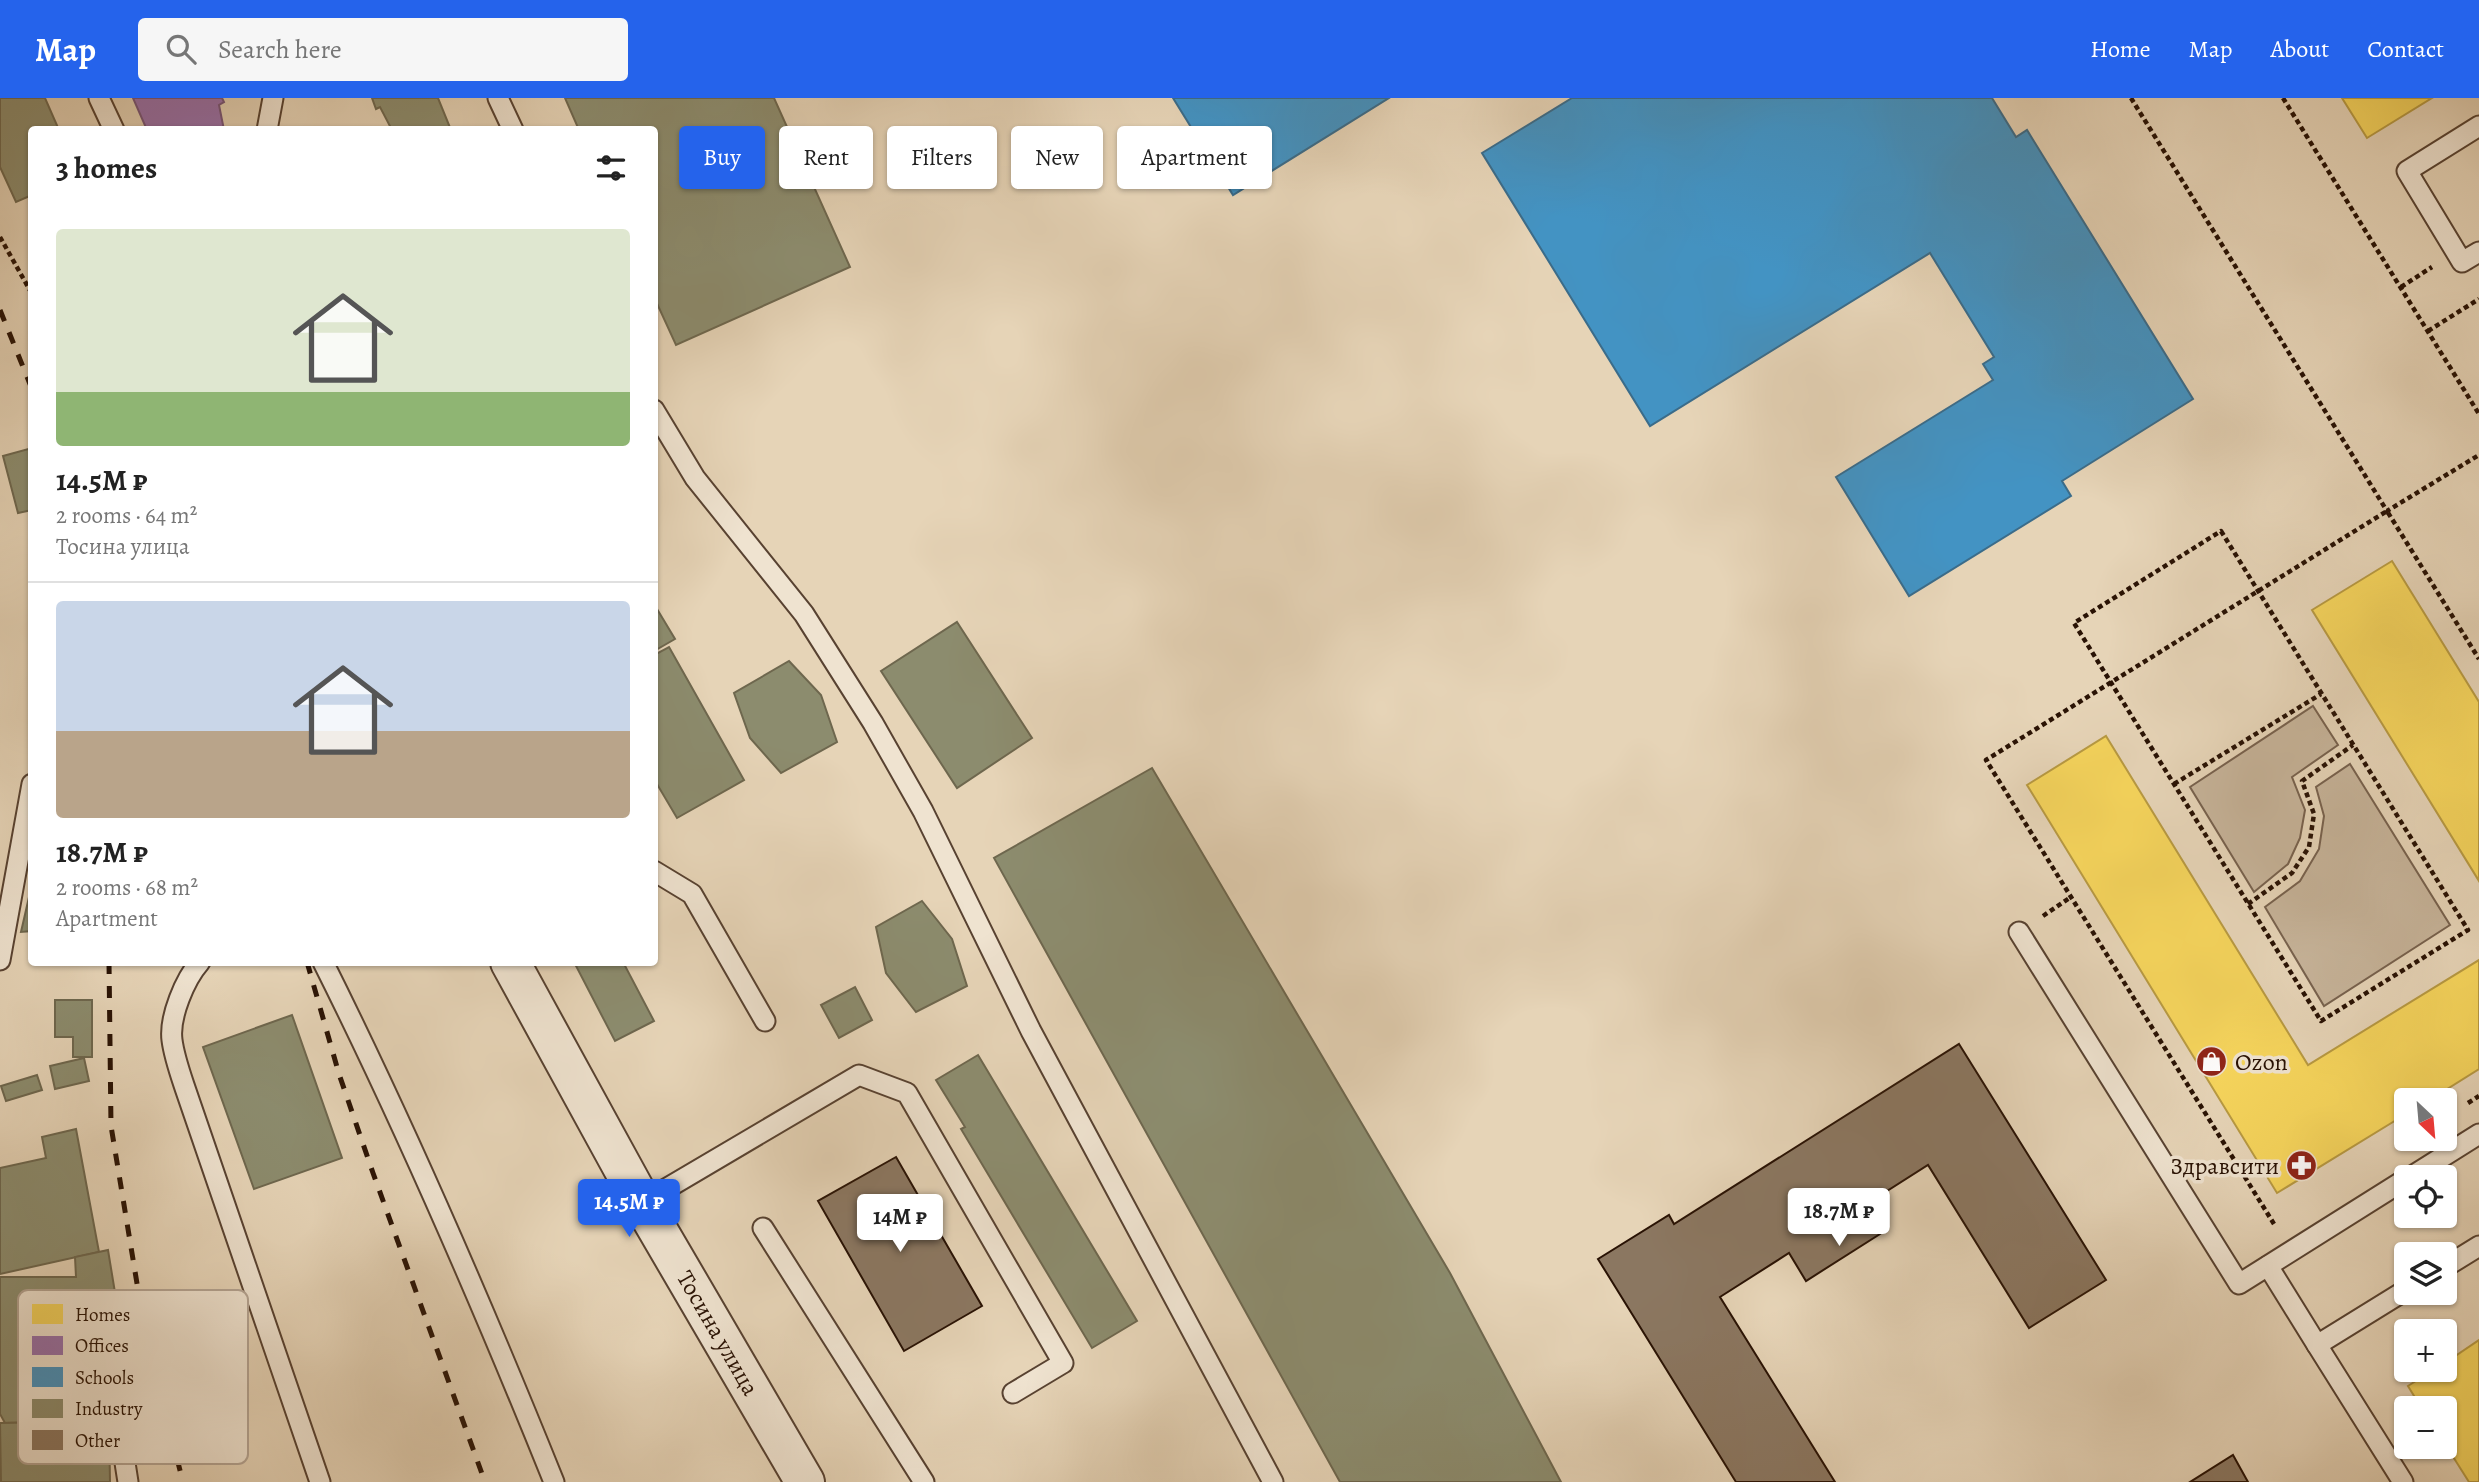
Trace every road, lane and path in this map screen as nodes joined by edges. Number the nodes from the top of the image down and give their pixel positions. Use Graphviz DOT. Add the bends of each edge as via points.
graph roads {
  1 [pos="99,98"];
  2 [pos="273,98"];
  3 [pos="498,98"];
  4 [pos="2131,98"];
  5 [pos="2283,98"];
  6 [pos="112,126"];
  7 [pos="268,126"];
  8 [pos="511,126"];
  9 [pos="2479,126"];
  10 [pos="0,237"];
  11 [pos="2479,252"];
  12 [pos="28,287"];
  13 [pos="2479,299"];
  14 [pos="2428,331"];
  15 [pos="2479,414"];
  16 [pos="658,417"];
  17 [pos="2479,455"];
  18 [pos="2387,511"];
  19 [pos="2258,592"];
  20 [pos="2477,650"];
  21 [pos="2479,659"];
  22 [pos="2111,683"];
  23 [pos="2321,694"];
  24 [pos="2353,745"];
  25 [pos="2174,784"];
  26 [pos="28,805"];
  27 [pos="658,873"];
  28 [pos="2248,904"];
  29 [pos="2019,932"];
  30 [pos="0,960"];
  31 [pos="197,966"];
  32 [pos="325,966"];
  33 [pos="512,966"];
  34 [pos="765,1021"];
  35 [pos="2479,1134"];
  36 [pos="2429,1165"];
  37 [pos="2394,1187"];
  38 [pos="642,1203"];
  39 [pos="763,1227"];
  40 [pos="2479,1246"];
  41 [pos="2291,1251"];
  42 [pos="2457,1260"];
  43 [pos="2268,1266"];
  44 [pos="2394,1297"];
  45 [pos="2317,1345"];
  46 [pos="1013,1393"];
  47 [pos="125,1464"];
  48 [pos="128,1482"];
  49 [pos="320,1482"];
  50 [pos="554,1482"];
  51 [pos="805,1482"];
  52 [pos="924,1482"];
  53 [pos="1273,1482"];
  54 [pos="2403,1482"];
  1 -- 6 [label="lane"];
  2 -- 7 [label="lane"];
  3 -- 8 [label="lane"];
  4 -- 18 [label="path"];
  5 -- 14 [label="path"];
  9 -- 11 [label="lane" via="2407,171 2462,262"];
  10 -- 12 [label="path"];
  13 -- 14 [label="path"];
  14 -- 15 [label="path"];
  16 -- 53 [label="lane" via="695,478 804,614 873,723 923,811 1031,1031"];
  17 -- 18 [label="path"];
  18 -- 19 [label="path"];
  18 -- 20 [label="path"];
  19 -- 22 [label="path"];
  19 -- 22 [label="path" via="2221,531 2074,623"];
  19 -- 23 [label="path"];
  20 -- 21 [label="path"];
  22 -- 25 [label="path"];
  22 -- 41 [label="path" via="1986,760"];
  23 -- 24 [label="path"];
  23 -- 25 [label="path"];
  24 -- 28 [label="path" via="2302,782 2314,814 2309,847 2292,873"];
  24 -- 28 [label="path" via="2468,930 2321,1021"];
  25 -- 28 [label="path"];
  26 -- 30 [label="lane"];
  27 -- 34 [label="lane" via="692,894"];
  29 -- 43 [label="lane" via="2239,1284"];
  31 -- 49 [label="lane" via="177,1006 171,1038"];
  32 -- 50 [label="lane" via="481,1301"];
  33 -- 38 [label="street, Тосина улица"];
  35 -- 36 [label="lane"];
  37 -- 41 [label="lane"];
  38 -- 46 [label="lane" via="859,1075 907,1093 1063,1363"];
  38 -- 51 [label="street, Тосина улица"];
  39 -- 52 [label="lane"];
  40 -- 42 [label="lane"];
  41 -- 43 [label="lane"];
  43 -- 45 [label="lane"];
  44 -- 45 [label="lane"];
  45 -- 54 [label="lane"];
  47 -- 48 [label="lane"];
}
